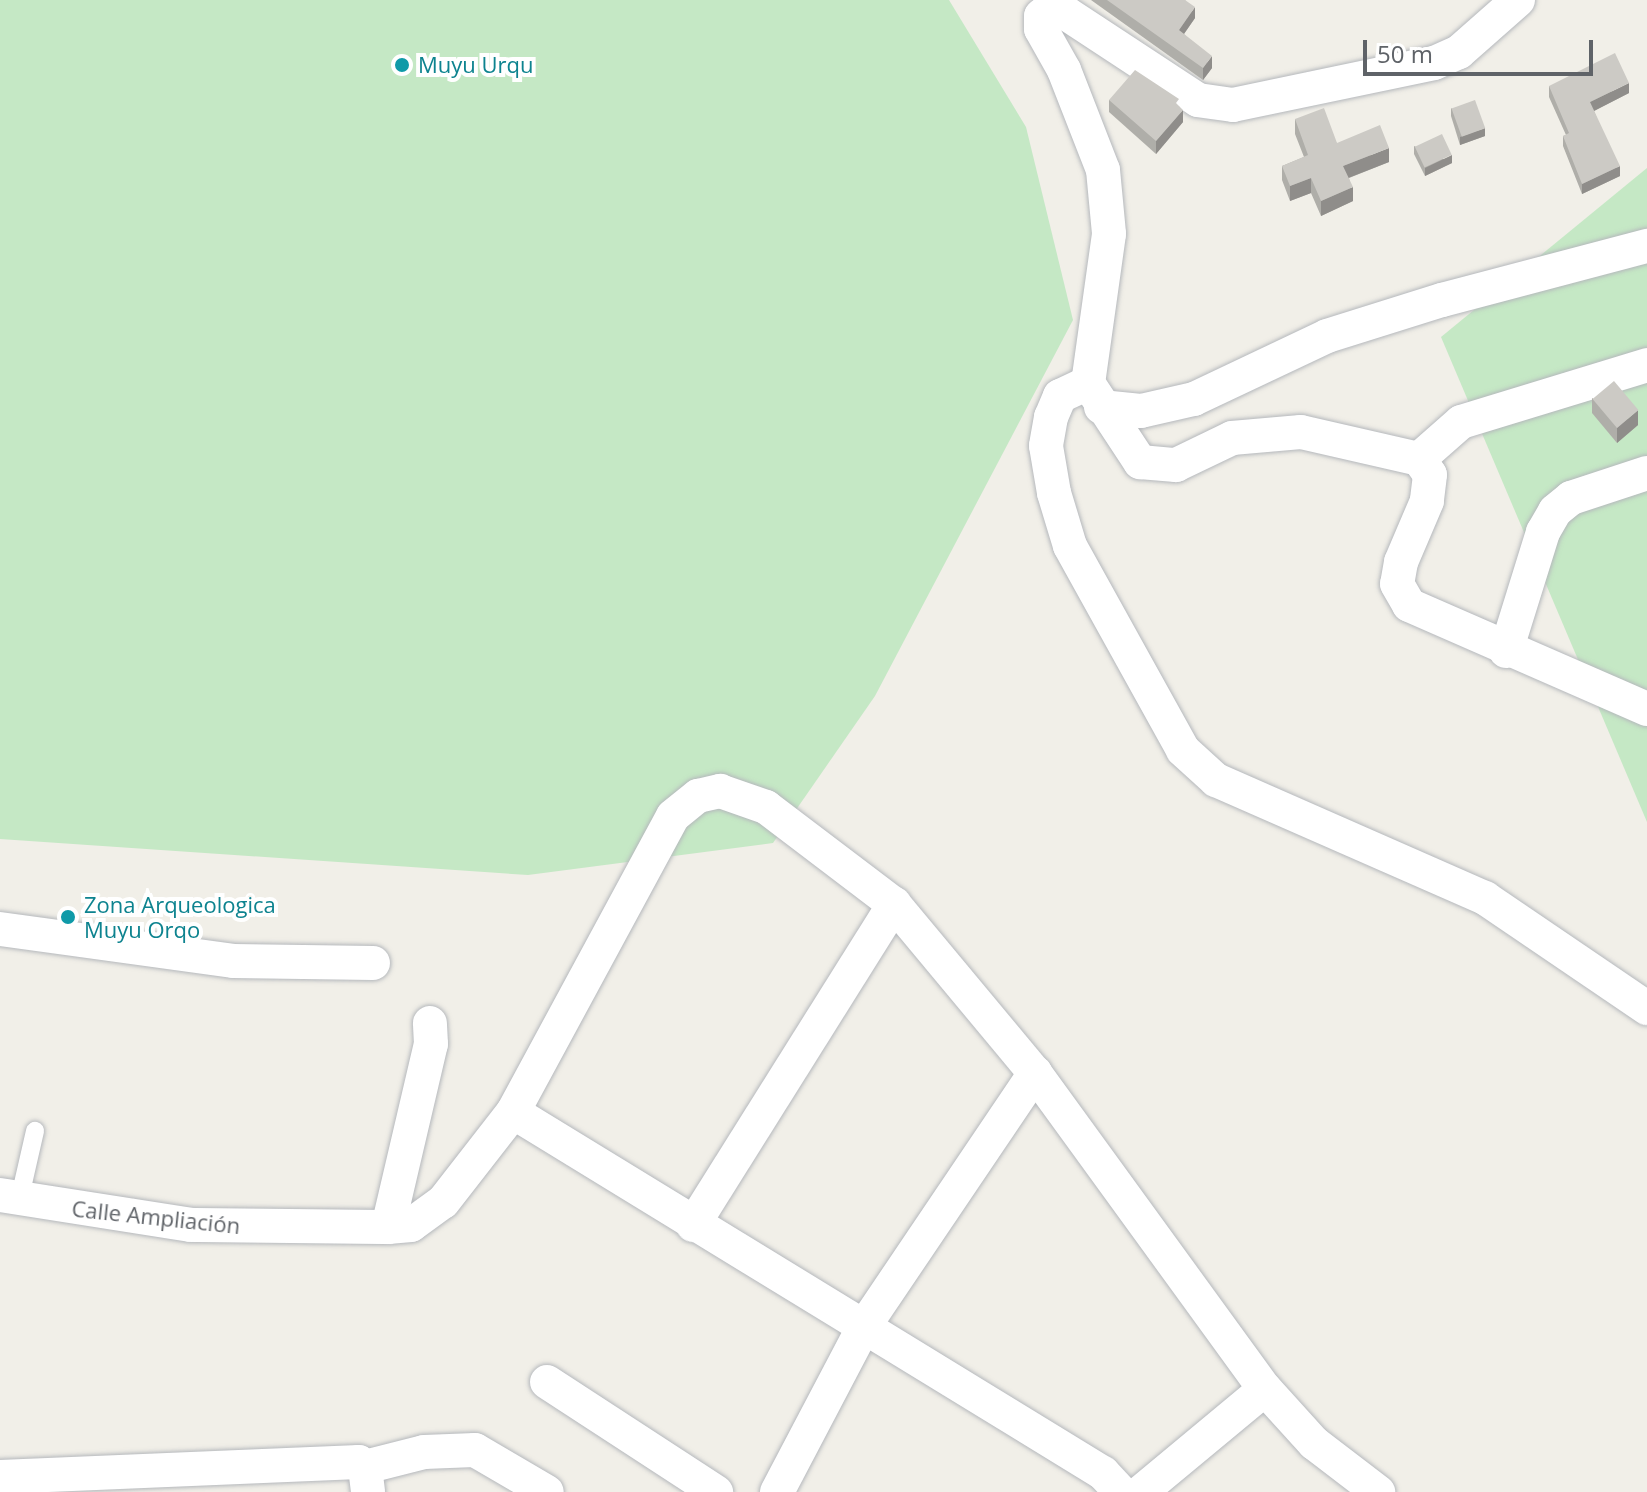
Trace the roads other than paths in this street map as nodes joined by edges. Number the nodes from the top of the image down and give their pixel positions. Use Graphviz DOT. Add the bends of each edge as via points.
graph roads {
  1 [pos="1518,0"];
  2 [pos="1045,5"];
  3 [pos="1647,246"];
  4 [pos="1647,365"];
  5 [pos="1094,395"];
  6 [pos="1419,459"];
  7 [pos="1647,473"];
  8 [pos="1506,651"];
  9 [pos="1647,709"];
  10 [pos="894,904"];
  11 [pos="0,929"];
  12 [pos="373,963"];
  13 [pos="1647,1008"];
  14 [pos="430,1023"];
  15 [pos="1035,1073"];
  16 [pos="513,1112"];
  17 [pos="35,1131"];
  18 [pos="10,1198"];
  19 [pos="693,1225"];
  20 [pos="375,1229"];
  21 [pos="863,1328"];
  22 [pos="547,1382"];
  23 [pos="1265,1389"];
  24 [pos="0,1477"];
  25 [pos="366,1479"];
  26 [pos="102,1482"];
  27 [pos="547,1492"];
  28 [pos="716,1492"];
  29 [pos="777,1492"];
  30 [pos="1121,1492"];
  31 [pos="1141,1492"];
  32 [pos="1378,1492"];
  1 -- 2 [label="street" via="1459,52 1434,63 1233,105 1198,100"];
  2 -- 5 [label="street" via="1041,29 1064,70 1103,170 1109,234"];
  3 -- 5 [label="street" via="1327,336 1194,399 1141,411"];
  4 -- 6 [label="street" via="1461,422"];
  5 -- 6 [label="street" via="1129,451 1152,464 1176,465 1232,438 1301,432"];
  5 -- 13 [label="street" via="1060,396 1051,417 1046,446 1054,493 1070,546 1183,750 1216,780 1485,898"];
  6 -- 8 [label="street" via="1430,475 1427,501 1397,584 1409,605"];
  7 -- 8 [label="street" via="1571,498 1555,511 1543,532"];
  8 -- 9 [label="street"];
  10 -- 15 [label="street, Calle Ampliación"];
  10 -- 16 [label="street, Calle Ampliación" via="766,807 720,791 698,796 673,816"];
  10 -- 19 [label="street"];
  11 -- 12 [label="street" via="233,961"];
  14 -- 20 [label="street" via="431,1044"];
  15 -- 21 [label="street"];
  15 -- 23 [label="street, Calle Ampliación"];
  16 -- 19 [label="street"];
  16 -- 20 [label="street, Calle Ampliación" via="443,1202 411,1225"];
  17 -- 18 [label="lane"];
  18 -- 20 [label="street, Calle Ampliación" via="191,1225"];
  19 -- 21 [label="street"];
  21 -- 29 [label="street"];
  21 -- 30 [label="street" via="1103,1473"];
  22 -- 28 [label="street"];
  23 -- 31 [label="street"];
  23 -- 32 [label="street, Calle Ampliación" via="1314,1443"];
  24 -- 26 [label="street"];
  25 -- 26 [label="street" via="359,1462"];
  25 -- 27 [label="street" via="424,1452 475,1450"];
}
